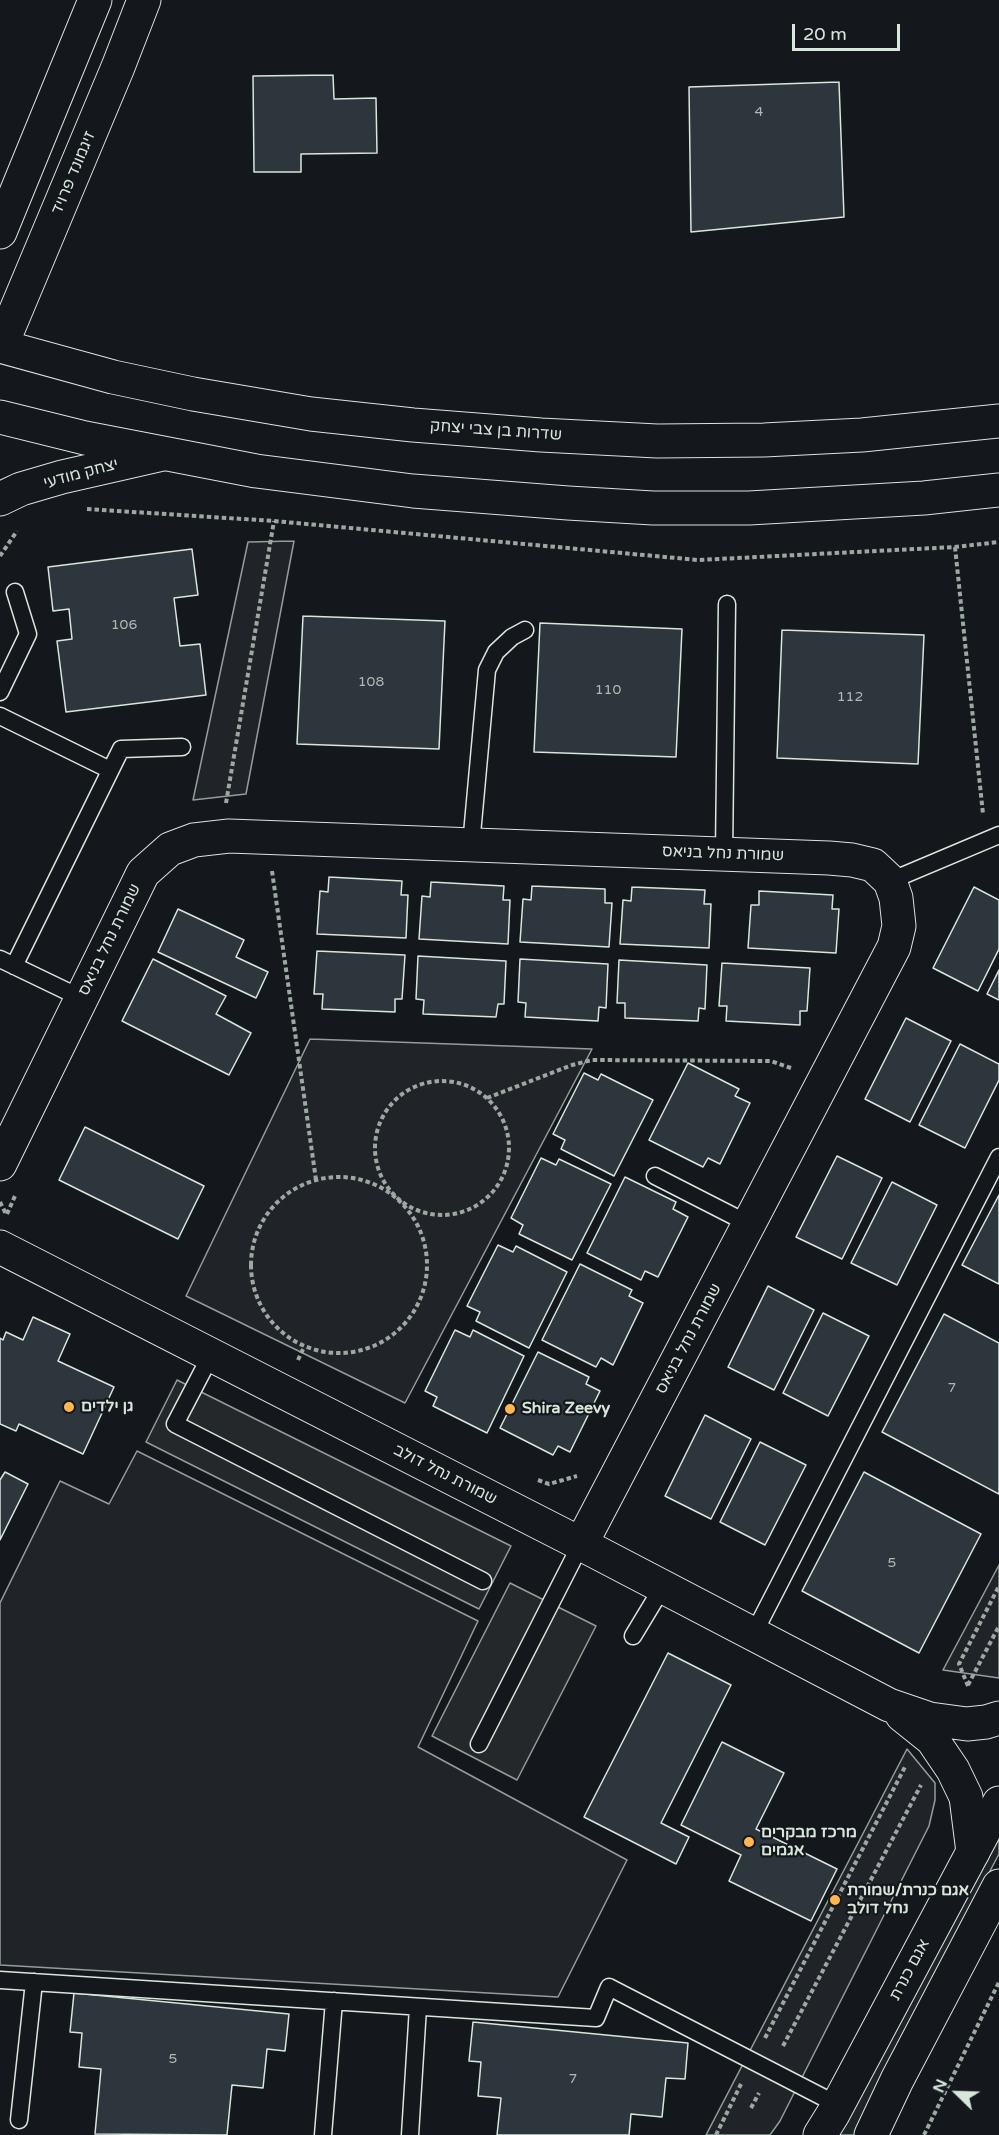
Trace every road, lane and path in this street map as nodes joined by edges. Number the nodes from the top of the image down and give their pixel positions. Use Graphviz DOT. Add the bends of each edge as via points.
graph roads {
  1 [pos="95,0"];
  2 [pos="144,0"];
  3 [pos="0,232"];
  4 [pos="1,346"];
  5 [pos="0,417"];
  6 [pos="999,421"];
  7 [pos="164,454"];
  8 [pos="999,490"];
  9 [pos="0,499"];
  10 [pos="86,509"];
  11 [pos="274,521"];
  12 [pos="19,530"];
  13 [pos="999,542"];
  14 [pos="955,547"];
  15 [pos="0,556"];
  16 [pos="15,592"];
  17 [pos="727,604"];
  18 [pos="525,630"];
  19 [pos="0,692"];
  20 [pos="0,716"];
  21 [pos="182,747"];
  22 [pos="110,770"];
  23 [pos="220,837"];
  24 [pos="267,838"];
  25 [pos="992,838"];
  26 [pos="471,845"];
  27 [pos="724,854"];
  28 [pos="890,880"];
  29 [pos="7,962"];
  30 [pos="81,998"];
  31 [pos="823,1083"];
  32 [pos="487,1098"];
  33 [pos="999,1157"];
  34 [pos="0,1164"];
  35 [pos="655,1176"];
  36 [pos="315,1180"];
  37 [pos="404,1204"];
  38 [pos="749,1224"];
  39 [pos="0,1247"];
  40 [pos="211,1355"];
  41 [pos="296,1362"];
  42 [pos="307,1367"];
  43 [pos="584,1475"];
  44 [pos="538,1480"];
  45 [pos="581,1544"];
  46 [pos="483,1581"];
  47 [pos="999,1586"];
  48 [pos="662,1588"];
  49 [pos="999,1626"];
  50 [pos="753,1635"];
  51 [pos="633,1636"];
  52 [pos="889,1705"];
  53 [pos="999,1718"];
  54 [pos="479,1744"];
  55 [pos="908,1761"];
  56 [pos="924,1779"];
  57 [pos="999,1803"];
  58 [pos="973,1852"];
  59 [pos="999,1886"];
  60 [pos="0,1980"];
  61 [pos="34,1982"];
  62 [pos="999,1982"];
  63 [pos="334,2001"];
  64 [pos="418,2007"];
  65 [pos="753,2061"];
  66 [pos="771,2071"];
  67 [pos="838,2105"];
  68 [pos="751,2108"];
  69 [pos="19,2120"];
  70 [pos="323,2135"];
  71 [pos="410,2135"];
  72 [pos="716,2135"];
  73 [pos="820,2135"];
  74 [pos="871,2135"];
  75 [pos="924,2135"];
  1 -- 3 [label="street"];
  2 -- 4 [label="street, זיגמונד פרויד"];
  4 -- 6 [label="street, שדרות בן צבי יצחק" via="193,394 413,426 669,441 862,435"];
  5 -- 7 [label="street"];
  7 -- 8 [label="street" via="256,471 413,491 653,507 760,508"];
  7 -- 9 [label="street, יצחק מודעי" via="62,477"];
  10 -- 11 [label="path"];
  11 -- 14 [label="path" via="698,560"];
  11 -- 23 [label="path"];
  12 -- 15 [label="path"];
  13 -- 14 [label="path"];
  14 -- 25 [label="path"];
  16 -- 19 [label="lane" via="28,634"];
  17 -- 27 [label="lane"];
  18 -- 26 [label="lane" via="495,652 486,670"];
  20 -- 22 [label="lane"];
  21 -- 22 [label="lane" via="120,749"];
  22 -- 29 [label="lane"];
  23 -- 24 [label="street, שמורת נחל בניאס"];
  23 -- 30 [label="street, שמורת נחל בניאס" via="194,840 170,849 143,873"];
  24 -- 26 [label="street, שמורת נחל בניאס"];
  24 -- 36 [label="path"];
  25 -- 28 [label="lane"];
  26 -- 27 [label="street, שמורת נחל בניאס"];
  27 -- 28 [label="street, שמורת נחל בניאס" via="852,860 873,865"];
  28 -- 31 [label="street, שמורת נחל בניאס" via="899,926 894,947"];
  29 -- 30 [label="lane"];
  30 -- 34 [label="street, שמורת נחל בניאס"];
  31 -- 32 [label="path" via="771,1061 592,1060"];
  31 -- 38 [label="street, שמורת נחל בניאס"];
  32 -- 37 [label="path" via="499,1112 507,1131 509,1153 504,1174 493,1192 476,1206 456,1214 435,1215"];
  32 -- 37 [label="path" via="465,1084 442,1080 419,1084 400,1096 385,1113 376,1134 375,1158 382,1179"];
  33 -- 50 [label="lane"];
  35 -- 38 [label="lane"];
  36 -- 37 [label="path" via="325,1176 354,1177 381,1186"];
  36 -- 37 [label="path" via="297,1186 274,1203 258,1227 250,1255 252,1284 262,1311 282,1333 304,1347 330,1353 356,1352 382,1342 403,1326 418,1304 426,1279 427,1252 419,1226"];
  38 -- 45 [label="street, שמורת נחל בניאס"];
  39 -- 40 [label="street, שמורת נחל דולב"];
  40 -- 45 [label="street, שמורת נחל דולב"];
  40 -- 46 [label="lane" via="175,1424"];
  41 -- 42 [label="path"];
  43 -- 44 [label="path" via="549,1484"];
  45 -- 48 [label="street, שמורת נחל דולב"];
  45 -- 54 [label="lane"];
  47 -- 49 [label="path" via="958,1664 968,1686"];
  48 -- 50 [label="street, שמורת נחל דולב"];
  48 -- 51 [label="lane"];
  50 -- 52 [label="street, שמורת נחל דולב"];
  52 -- 53 [label="street, שמורת נחל דולב" via="930,1719 967,1724"];
  52 -- 58 [label="street, שמורת נחל דולב" via="932,1738 953,1770 966,1797"];
  55 -- 65 [label="path"];
  56 -- 66 [label="path"];
  57 -- 58 [label="street, אגם כנרת"];
  58 -- 67 [label="street, אגם כנרת"];
  59 -- 74 [label="street"];
  60 -- 61 [label="lane"];
  61 -- 63 [label="lane"];
  61 -- 69 [label="lane"];
  62 -- 75 [label="path"];
  63 -- 64 [label="lane"];
  63 -- 70 [label="lane"];
  64 -- 65 [label="lane" via="596,2018 609,1987"];
  64 -- 71 [label="lane"];
  65 -- 66 [label="lane"];
  65 -- 72 [label="path"];
  66 -- 67 [label="lane"];
  66 -- 68 [label="path"];
  67 -- 73 [label="street, אגם כנרת"];
}
